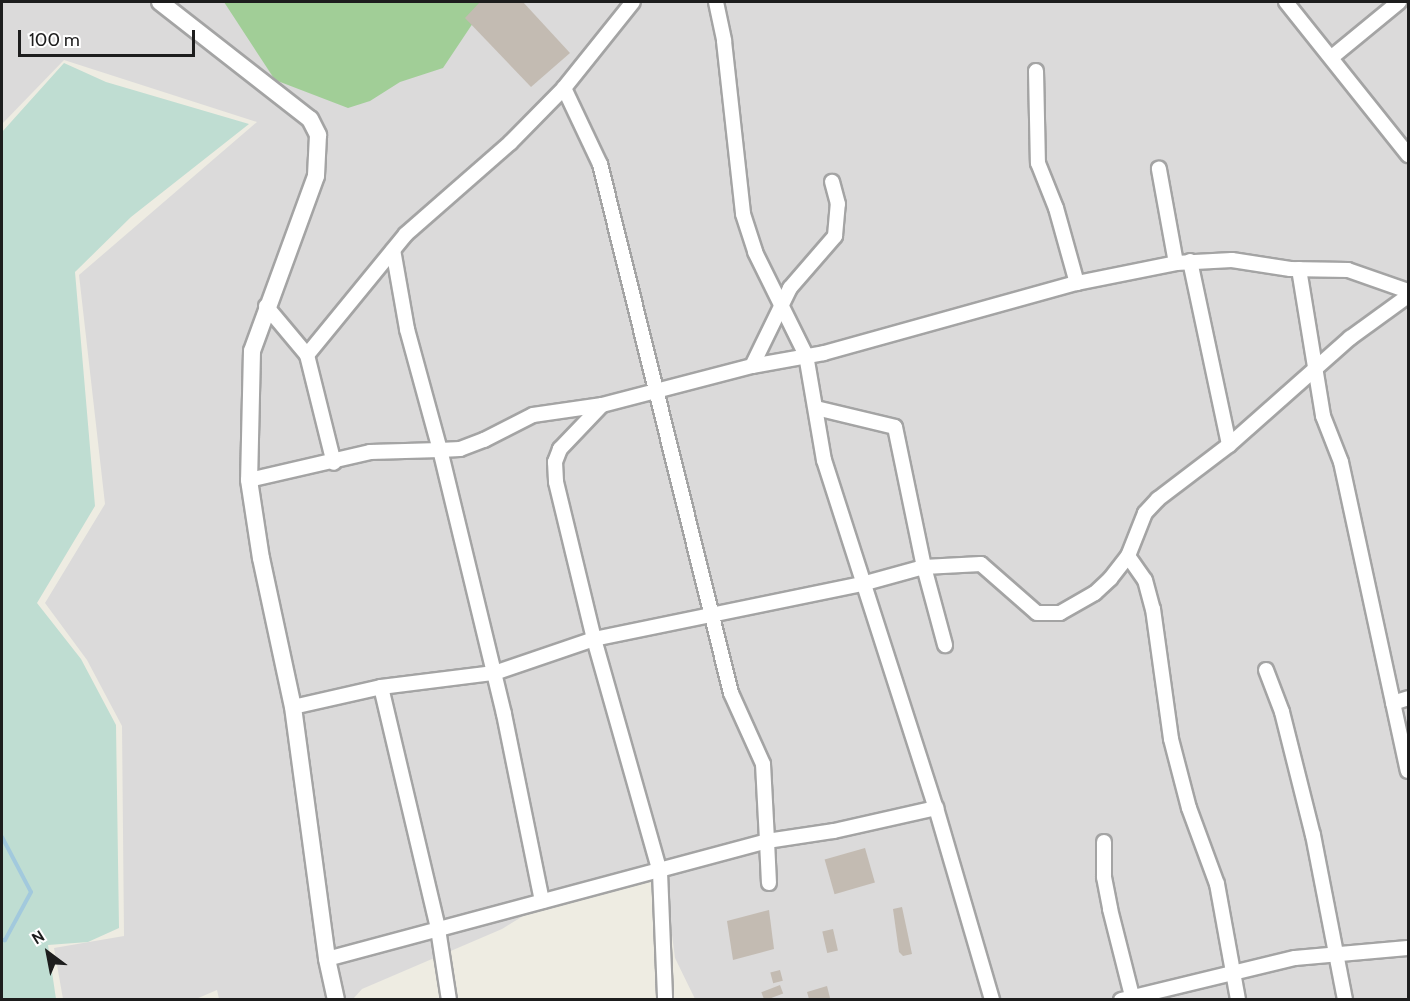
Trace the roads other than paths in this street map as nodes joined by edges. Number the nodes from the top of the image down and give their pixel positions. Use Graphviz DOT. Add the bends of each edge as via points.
graph roads {
  1 [pos="160,2"];
  2 [pos="633,2"];
  3 [pos="716,2"];
  4 [pos="1286,2"];
  5 [pos="1399,2"];
  6 [pos="1332,57"];
  7 [pos="1036,70"];
  8 [pos="564,88"];
  9 [pos="1408,155"];
  10 [pos="1160,169"];
  11 [pos="832,182"];
  12 [pos="393,250"];
  13 [pos="1183,262"];
  14 [pos="1299,269"];
  15 [pos="1077,283"];
  16 [pos="1408,291"];
  17 [pos="1408,296"];
  18 [pos="266,306"];
  19 [pos="780,307"];
  20 [pos="307,355"];
  21 [pos="807,355"];
  22 [pos="752,366"];
  23 [pos="1318,368"];
  24 [pos="654,390"];
  25 [pos="602,405"];
  26 [pos="816,408"];
  27 [pos="1228,445"];
  28 [pos="440,450"];
  29 [pos="334,463"];
  30 [pos="249,480"];
  31 [pos="1128,556"];
  32 [pos="924,567"];
  33 [pos="862,584"];
  34 [pos="714,614"];
  35 [pos="594,639"];
  36 [pos="945,645"];
  37 [pos="1266,670"];
  38 [pos="494,674"];
  39 [pos="381,687"];
  40 [pos="1408,698"];
  41 [pos="1394,703"];
  42 [pos="293,707"];
  43 [pos="1408,771"];
  44 [pos="936,808"];
  45 [pos="767,840"];
  46 [pos="1104,842"];
  47 [pos="660,872"];
  48 [pos="769,883"];
  49 [pos="542,901"];
  50 [pos="438,929"];
  51 [pos="1408,948"];
  52 [pos="1335,956"];
  53 [pos="327,959"];
  54 [pos="1233,972"];
  55 [pos="665,998"];
  56 [pos="1127,998"];
  57 [pos="336,999"];
  58 [pos="449,999"];
  59 [pos="992,999"];
  60 [pos="1238,999"];
  61 [pos="1345,999"];
  1 -- 18 [label="street" via="310,119 319,142 316,176"];
  2 -- 8 [label="street"];
  3 -- 19 [label="street" via="724,41 743,214"];
  4 -- 6 [label="street"];
  5 -- 6 [label="street"];
  6 -- 9 [label="street"];
  7 -- 15 [label="street" via="1038,163 1056,208"];
  8 -- 12 [label="street"];
  8 -- 24 [label="street" via="600,164"];
  10 -- 13 [label="street"];
  11 -- 19 [label="street" via="838,204 835,236 801,271"];
  12 -- 20 [label="street"];
  12 -- 28 [label="street" via="407,329"];
  13 -- 14 [label="street" via="1232,260"];
  13 -- 15 [label="street"];
  13 -- 27 [label="street"];
  14 -- 16 [label="street" via="1348,270"];
  14 -- 23 [label="street"];
  15 -- 21 [label="street"];
  17 -- 23 [label="street" via="1350,338"];
  18 -- 20 [label="street"];
  18 -- 30 [label="street" via="249,364"];
  19 -- 21 [label="street"];
  19 -- 22 [label="street"];
  20 -- 29 [label="street"];
  21 -- 22 [label="street"];
  21 -- 26 [label="street"];
  22 -- 24 [label="street"];
  23 -- 27 [label="street"];
  23 -- 41 [label="street" via="1323,416 1341,462"];
  24 -- 25 [label="street"];
  24 -- 34 [label="street"];
  25 -- 28 [label="street" via="533,415 484,440"];
  25 -- 35 [label="street" via="560,449 555,462 556,482"];
  26 -- 32 [label="street" via="895,427"];
  26 -- 33 [label="street" via="824,460"];
  27 -- 31 [label="street" via="1145,513"];
  28 -- 29 [label="street" via="370,452"];
  28 -- 38 [label="street"];
  29 -- 30 [label="street"];
  30 -- 42 [label="street" via="261,558"];
  31 -- 32 [label="street" via="1095,593 1060,613 1048,614 1037,613 981,564"];
  31 -- 54 [label="street" via="1145,580 1153,609 1171,739 1189,808 1217,884"];
  32 -- 33 [label="street"];
  32 -- 36 [label="street"];
  33 -- 34 [label="street"];
  33 -- 44 [label="street"];
  34 -- 35 [label="street"];
  34 -- 45 [label="street" via="731,693 763,764"];
  35 -- 38 [label="street"];
  35 -- 47 [label="street"];
  37 -- 52 [label="street" via="1282,712 1313,835"];
  38 -- 39 [label="street"];
  38 -- 49 [label="street"];
  39 -- 42 [label="street"];
  39 -- 50 [label="street"];
  40 -- 41 [label="street"];
  41 -- 43 [label="street"];
  42 -- 53 [label="street"];
  44 -- 45 [label="street" via="834,831"];
  44 -- 59 [label="street"];
  45 -- 47 [label="street"];
  45 -- 48 [label="street"];
  46 -- 56 [label="street" via="1104,877"];
  47 -- 49 [label="street"];
  47 -- 55 [label="street"];
  49 -- 50 [label="street"];
  50 -- 53 [label="street"];
  50 -- 58 [label="street"];
  51 -- 52 [label="street"];
  52 -- 54 [label="street" via="1295,958"];
  52 -- 61 [label="street"];
  53 -- 57 [label="street"];
  54 -- 56 [label="street"];
  54 -- 60 [label="street"];
}
